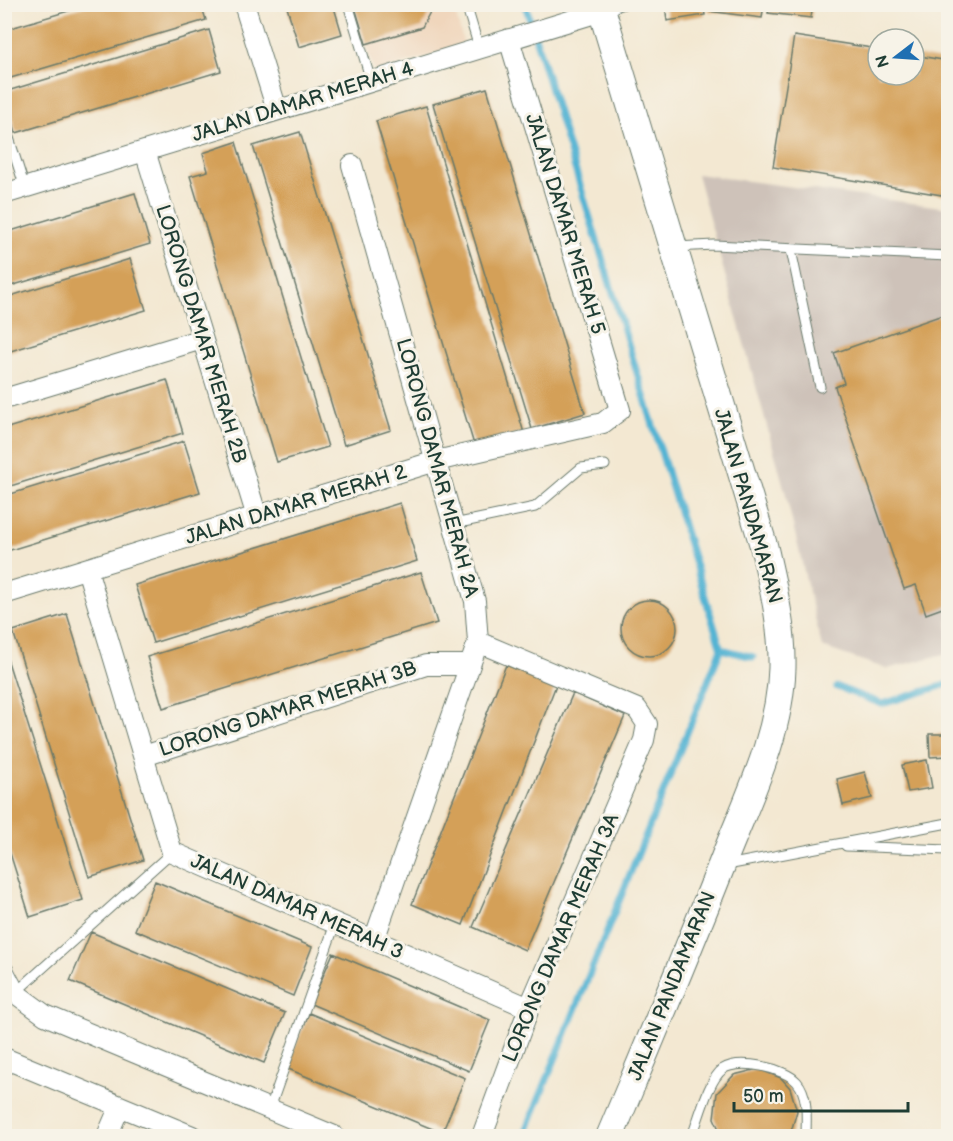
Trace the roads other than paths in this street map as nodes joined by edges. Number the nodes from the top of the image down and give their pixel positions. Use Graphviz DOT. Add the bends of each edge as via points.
graph roads {
  1 [pos="244,4"];
  2 [pos="348,4"];
  3 [pos="466,4"];
  4 [pos="941,4"];
  5 [pos="948,6"];
  6 [pos="608,7"];
  7 [pos="516,37"];
  8 [pos="479,48"];
  9 [pos="371,81"];
  10 [pos="277,110"];
  11 [pos="4,122"];
  12 [pos="145,151"];
  13 [pos="352,165"];
  14 [pos="25,188"];
  15 [pos="4,194"];
  16 [pos="673,248"];
  17 [pos="791,250"];
  18 [pos="948,256"];
  19 [pos="202,339"];
  20 [pos="820,387"];
  21 [pos="4,399"];
  22 [pos="620,410"];
  23 [pos="436,462"];
  24 [pos="605,465"];
  25 [pos="257,517"];
  26 [pos="454,524"];
  27 [pos="87,569"];
  28 [pos="4,594"];
  29 [pos="477,642"];
  30 [pos="469,665"];
  31 [pos="144,756"];
  32 [pos="948,822"];
  33 [pos="829,846"];
  34 [pos="948,850"];
  35 [pos="172,852"];
  36 [pos="722,866"];
  37 [pos="335,924"];
  38 [pos="374,940"];
  39 [pos="4,972"];
  40 [pos="15,993"];
  41 [pos="529,1008"];
  42 [pos="4,1058"];
  43 [pos="120,1106"];
  44 [pos="269,1111"];
  45 [pos="107,1137"];
  46 [pos="192,1137"];
  47 [pos="334,1137"];
  48 [pos="482,1137"];
  49 [pos="610,1137"];
  50 [pos="692,1137"];
  51 [pos="806,1137"];
  1 -- 10 [label="street"];
  2 -- 9 [label="lane"];
  3 -- 8 [label="lane"];
  4 -- 5 [label="lane"];
  6 -- 7 [label="street, JALAN DAMAR MERAH 4"];
  6 -- 16 [label="main road, JALAN PANDAMARAN"];
  7 -- 8 [label="street, JALAN DAMAR MERAH 4"];
  7 -- 22 [label="street, JALAN DAMAR MERAH 5"];
  8 -- 9 [label="street, JALAN DAMAR MERAH 4"];
  9 -- 10 [label="street, JALAN DAMAR MERAH 4"];
  10 -- 12 [label="street, JALAN DAMAR MERAH 4"];
  11 -- 14 [label="lane"];
  12 -- 14 [label="street, JALAN DAMAR MERAH 4"];
  12 -- 19 [label="street, LORONG DAMAR MERAH 2B"];
  13 -- 23 [label="street, LORONG DAMAR MERAH 2A"];
  14 -- 15 [label="street, JALAN DAMAR MERAH 4"];
  16 -- 17 [label="lane" via="714,245"];
  16 -- 36 [label="main road, JALAN PANDAMARAN" via="764,547 781,632 782,669 767,750"];
  17 -- 18 [label="lane"];
  17 -- 20 [label="lane"];
  19 -- 21 [label="street"];
  19 -- 25 [label="street, LORONG DAMAR MERAH 2B"];
  22 -- 23 [label="street, JALAN DAMAR MERAH 2" via="603,423"];
  23 -- 25 [label="street, JALAN DAMAR MERAH 2"];
  23 -- 26 [label="street, LORONG DAMAR MERAH 2A"];
  24 -- 26 [label="lane" via="580,468 535,507"];
  25 -- 27 [label="street, JALAN DAMAR MERAH 2"];
  26 -- 29 [label="street, LORONG DAMAR MERAH 2A" via="475,601"];
  27 -- 28 [label="street, JALAN DAMAR MERAH 2"];
  27 -- 31 [label="street, JALAN DAMAR MERAH 3"];
  29 -- 30 [label="street, LORONG DAMAR MERAH 2A"];
  29 -- 41 [label="street, LORONG DAMAR MERAH 3A" via="637,709 646,724 644,740"];
  30 -- 31 [label="street, LORONG DAMAR MERAH 3B" via="426,665"];
  30 -- 38 [label="street, LORONG DAMAR MERAH 2A"];
  31 -- 35 [label="street, JALAN DAMAR MERAH 3"];
  32 -- 33 [label="lane"];
  33 -- 34 [label="lane"];
  33 -- 36 [label="lane"];
  35 -- 37 [label="street, JALAN DAMAR MERAH 3"];
  35 -- 40 [label="lane"];
  36 -- 49 [label="main road, JALAN PANDAMARAN"];
  37 -- 38 [label="street, JALAN DAMAR MERAH 3"];
  37 -- 44 [label="lane"];
  38 -- 41 [label="street, JALAN DAMAR MERAH 3"];
  39 -- 40 [label="street"];
  40 -- 44 [label="street" via="45,1015"];
  41 -- 48 [label="street, LORONG DAMAR MERAH 3A"];
  42 -- 43 [label="street"];
  43 -- 45 [label="street"];
  43 -- 46 [label="street"];
  44 -- 47 [label="street"];
  50 -- 51 [label="lane" via="714,1080 733,1063 756,1064 797,1081 806,1109"];
}
